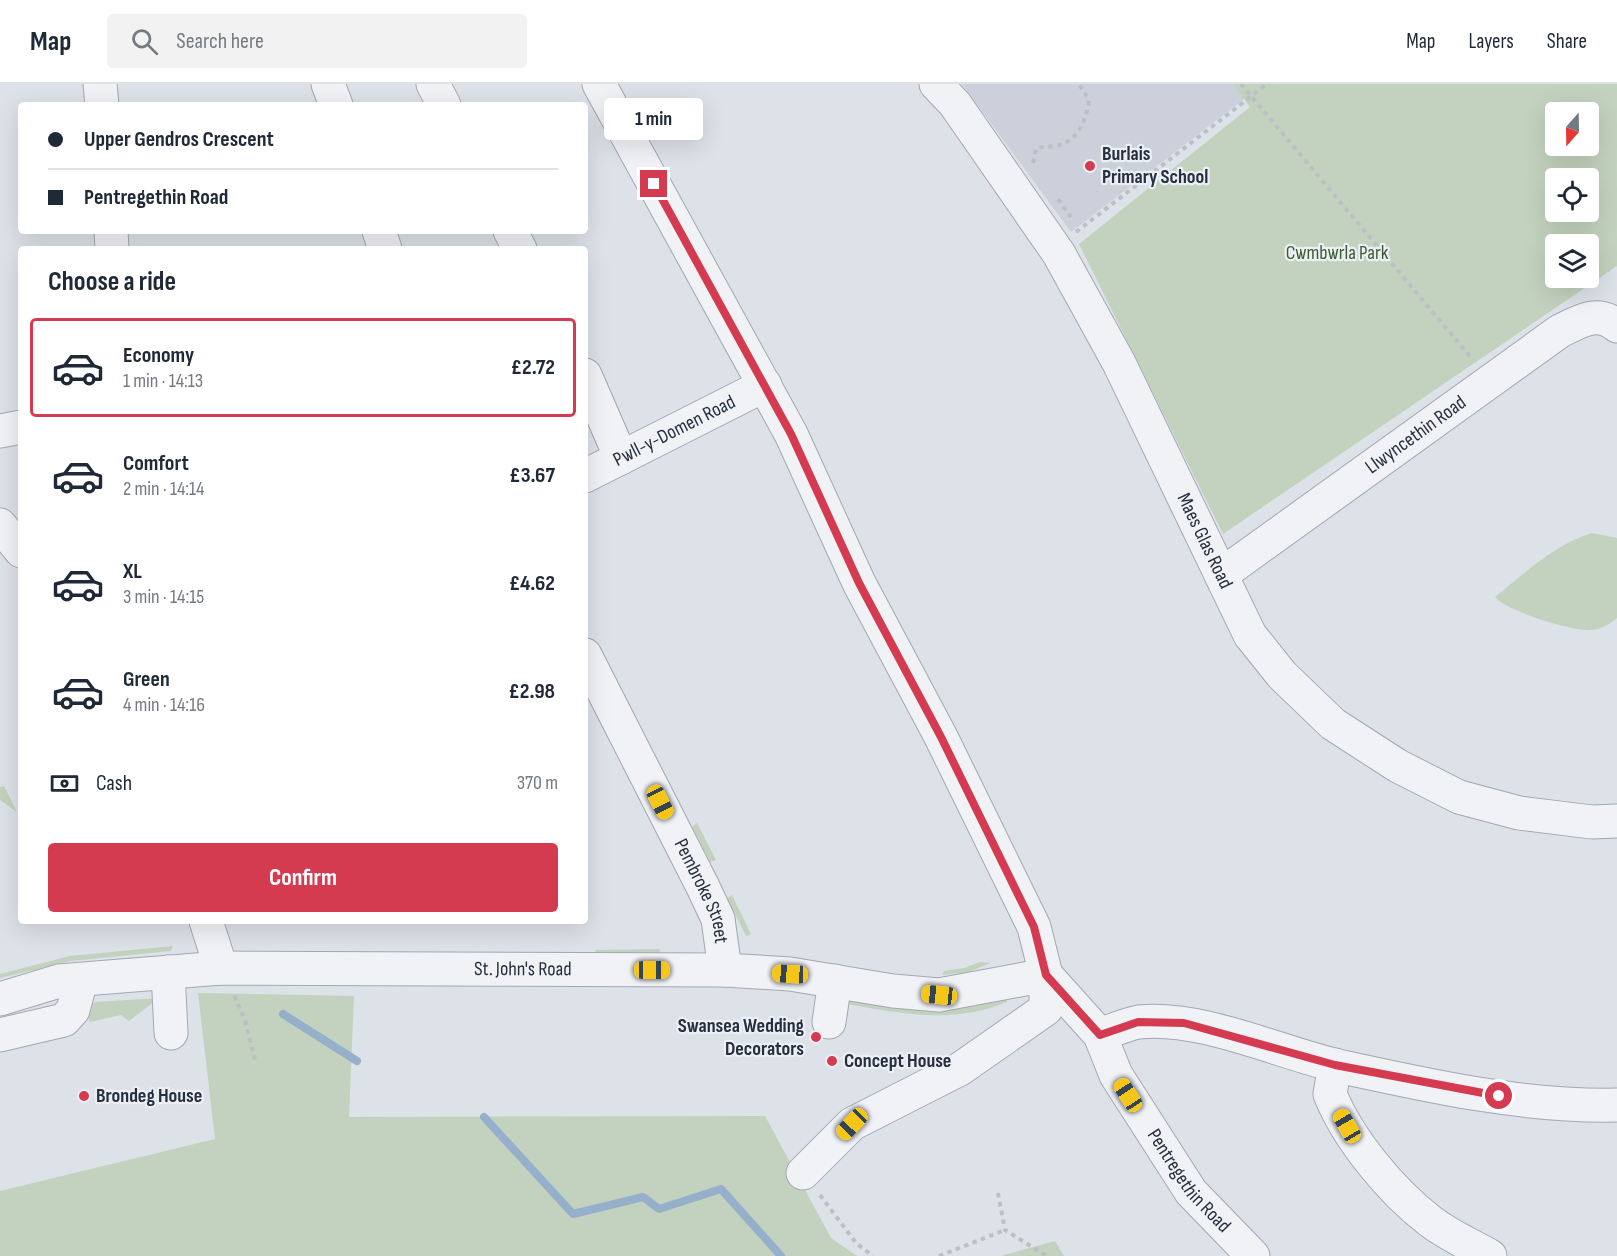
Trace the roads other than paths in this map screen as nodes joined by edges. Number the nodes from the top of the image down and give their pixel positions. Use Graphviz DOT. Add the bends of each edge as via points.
graph roads {
  1 [pos="100,84"];
  2 [pos="328,84"];
  3 [pos="433,84"];
  4 [pos="599,84"];
  5 [pos="936,84"];
  6 [pos="102,102"];
  7 [pos="335,102"];
  8 [pos="442,102"];
  9 [pos="1617,326"];
  10 [pos="588,382"];
  11 [pos="765,385"];
  12 [pos="18,428"];
  13 [pos="0,431"];
  14 [pos="621,458"];
  15 [pos="588,474"];
  16 [pos="0,525"];
  17 [pos="18,547"];
  18 [pos="1221,575"];
  19 [pos="588,661"];
  20 [pos="1617,821"];
  21 [pos="207,924"];
  22 [pos="221,968"];
  23 [pos="724,970"];
  24 [pos="168,972"];
  25 [pos="1046,975"];
  26 [pos="81,980"];
  27 [pos="835,981"];
  28 [pos="0,999"];
  29 [pos="829,1022"];
  30 [pos="171,1033"];
  31 [pos="0,1035"];
  32 [pos="1100,1035"];
  33 [pos="1335,1065"];
  34 [pos="1617,1105"];
  35 [pos="803,1173"];
  36 [pos="1253,1256"];
  37 [pos="1490,1256"];
  1 -- 6 [label="street"];
  2 -- 7 [label="street"];
  3 -- 8 [label="street"];
  4 -- 11 [label="street, Pentregethin Road"];
  5 -- 18 [label="street, Maes Glas Road" via="1068,243 1119,363"];
  9 -- 18 [label="street, Llwyncethin Road" via="1600,317 1588,317 1560,331"];
  10 -- 14 [label="street"];
  11 -- 14 [label="street, Pwll-y-Domen Road"];
  11 -- 25 [label="street, Pentregethin Road" via="859,583 941,737 1034,927"];
  12 -- 13 [label="street"];
  14 -- 15 [label="street, Pwll-y-Domen Road"];
  16 -- 17 [label="street"];
  18 -- 20 [label="street, Maes Glas Road" via="1250,635 1282,675 1334,724 1398,766 1459,797 1519,813 1592,822"];
  19 -- 23 [label="street, Pembroke Street" via="718,919"];
  21 -- 22 [label="street"];
  22 -- 23 [label="street, St. John's Road"];
  22 -- 24 [label="street, St. John's Road"];
  23 -- 27 [label="street, St. John's Road"];
  24 -- 26 [label="street, St. John's Road"];
  24 -- 30 [label="street"];
  25 -- 27 [label="street, St. John's Road" via="939,995"];
  25 -- 32 [label="street, Pentregethin Road"];
  25 -- 35 [label="street" via="1046,1009 960,1069 852,1124"];
  26 -- 28 [label="street, St. John's Road" via="59,981"];
  26 -- 31 [label="street" via="73,1010 64,1020"];
  27 -- 29 [label="street"];
  32 -- 33 [label="street" via="1138,1022 1184,1023"];
  32 -- 36 [label="street, Pentregethin Road" via="1116,1075 1191,1192"];
  33 -- 34 [label="street" via="1537,1102"];
  33 -- 37 [label="street" via="1330,1094 1347,1126 1389,1182 1430,1221"];
}
